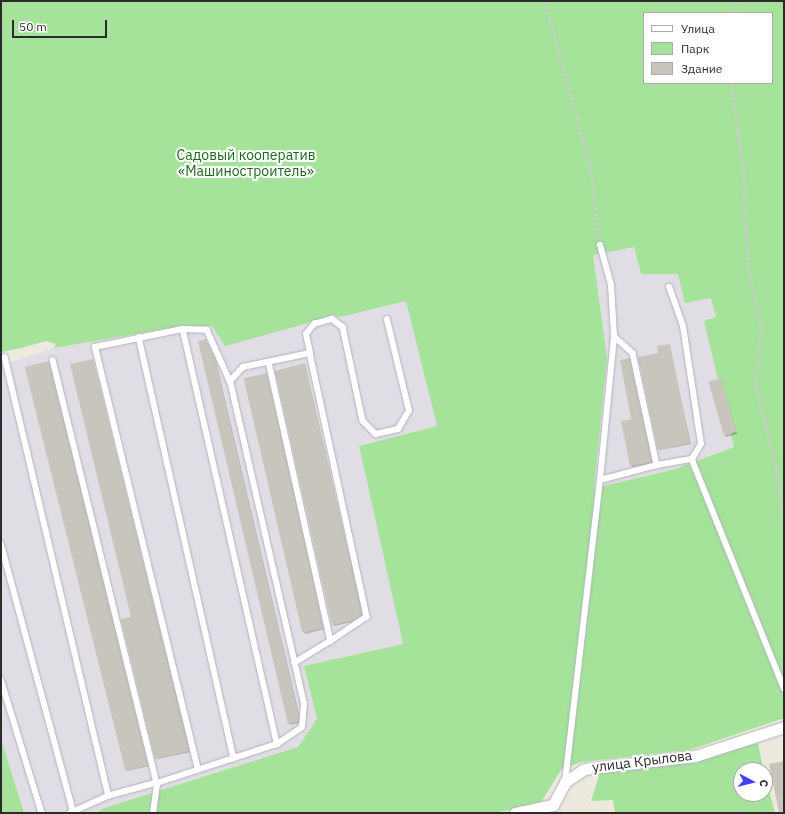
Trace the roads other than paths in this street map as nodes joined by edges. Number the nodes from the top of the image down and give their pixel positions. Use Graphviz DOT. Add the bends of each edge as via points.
graph roads {
  1 [pos="600,245"];
  2 [pos="669,287"];
  3 [pos="387,320"];
  4 [pos="183,329"];
  5 [pos="614,336"];
  6 [pos="139,337"];
  7 [pos="310,353"];
  8 [pos="5,357"];
  9 [pos="53,360"];
  10 [pos="269,362"];
  11 [pos="230,381"];
  12 [pos="692,459"];
  13 [pos="657,465"];
  14 [pos="600,480"];
  15 [pos="1,543"];
  16 [pos="331,641"];
  17 [pos="295,663"];
  18 [pos="1,679"];
  19 [pos="784,688"];
  20 [pos="784,727"];
  21 [pos="277,744"];
  22 [pos="234,758"];
  23 [pos="198,770"];
  24 [pos="565,782"];
  25 [pos="157,783"];
  26 [pos="108,796"];
  27 [pos="553,809"];
  28 [pos="73,812"];
  29 [pos="42,813"];
  30 [pos="153,813"];
  31 [pos="515,813"];
  1 -- 5 [label="lane" via="611,285"];
  2 -- 12 [label="lane" via="683,326 701,444"];
  3 -- 7 [label="lane" via="409,411 398,429 376,434 363,421 343,327 332,319 314,324 306,334"];
  4 -- 6 [label="lane"];
  4 -- 11 [label="lane" via="207,330"];
  4 -- 21 [label="lane"];
  5 -- 13 [label="lane" via="634,353"];
  5 -- 14 [label="lane"];
  6 -- 22 [label="lane"];
  6 -- 23 [label="lane" via="95,347"];
  7 -- 10 [label="lane"];
  7 -- 16 [label="lane" via="368,617"];
  8 -- 26 [label="lane"];
  9 -- 25 [label="lane"];
  10 -- 11 [label="lane" via="243,367"];
  10 -- 16 [label="lane"];
  11 -- 17 [label="lane"];
  12 -- 13 [label="lane"];
  12 -- 19 [label="lane"];
  13 -- 14 [label="lane"];
  14 -- 24 [label="lane"];
  15 -- 28 [label="lane"];
  16 -- 17 [label="lane"];
  17 -- 21 [label="lane" via="304,704 302,727"];
  18 -- 29 [label="lane"];
  20 -- 24 [label="street, улица Крылова" via="695,756 584,769"];
  21 -- 22 [label="lane"];
  22 -- 23 [label="lane"];
  23 -- 25 [label="lane"];
  24 -- 27 [label="street, улица Крылова"];
  25 -- 26 [label="lane"];
  25 -- 30 [label="lane"];
  26 -- 28 [label="lane"];
  27 -- 31 [label="street, улица Крылова"];
}
